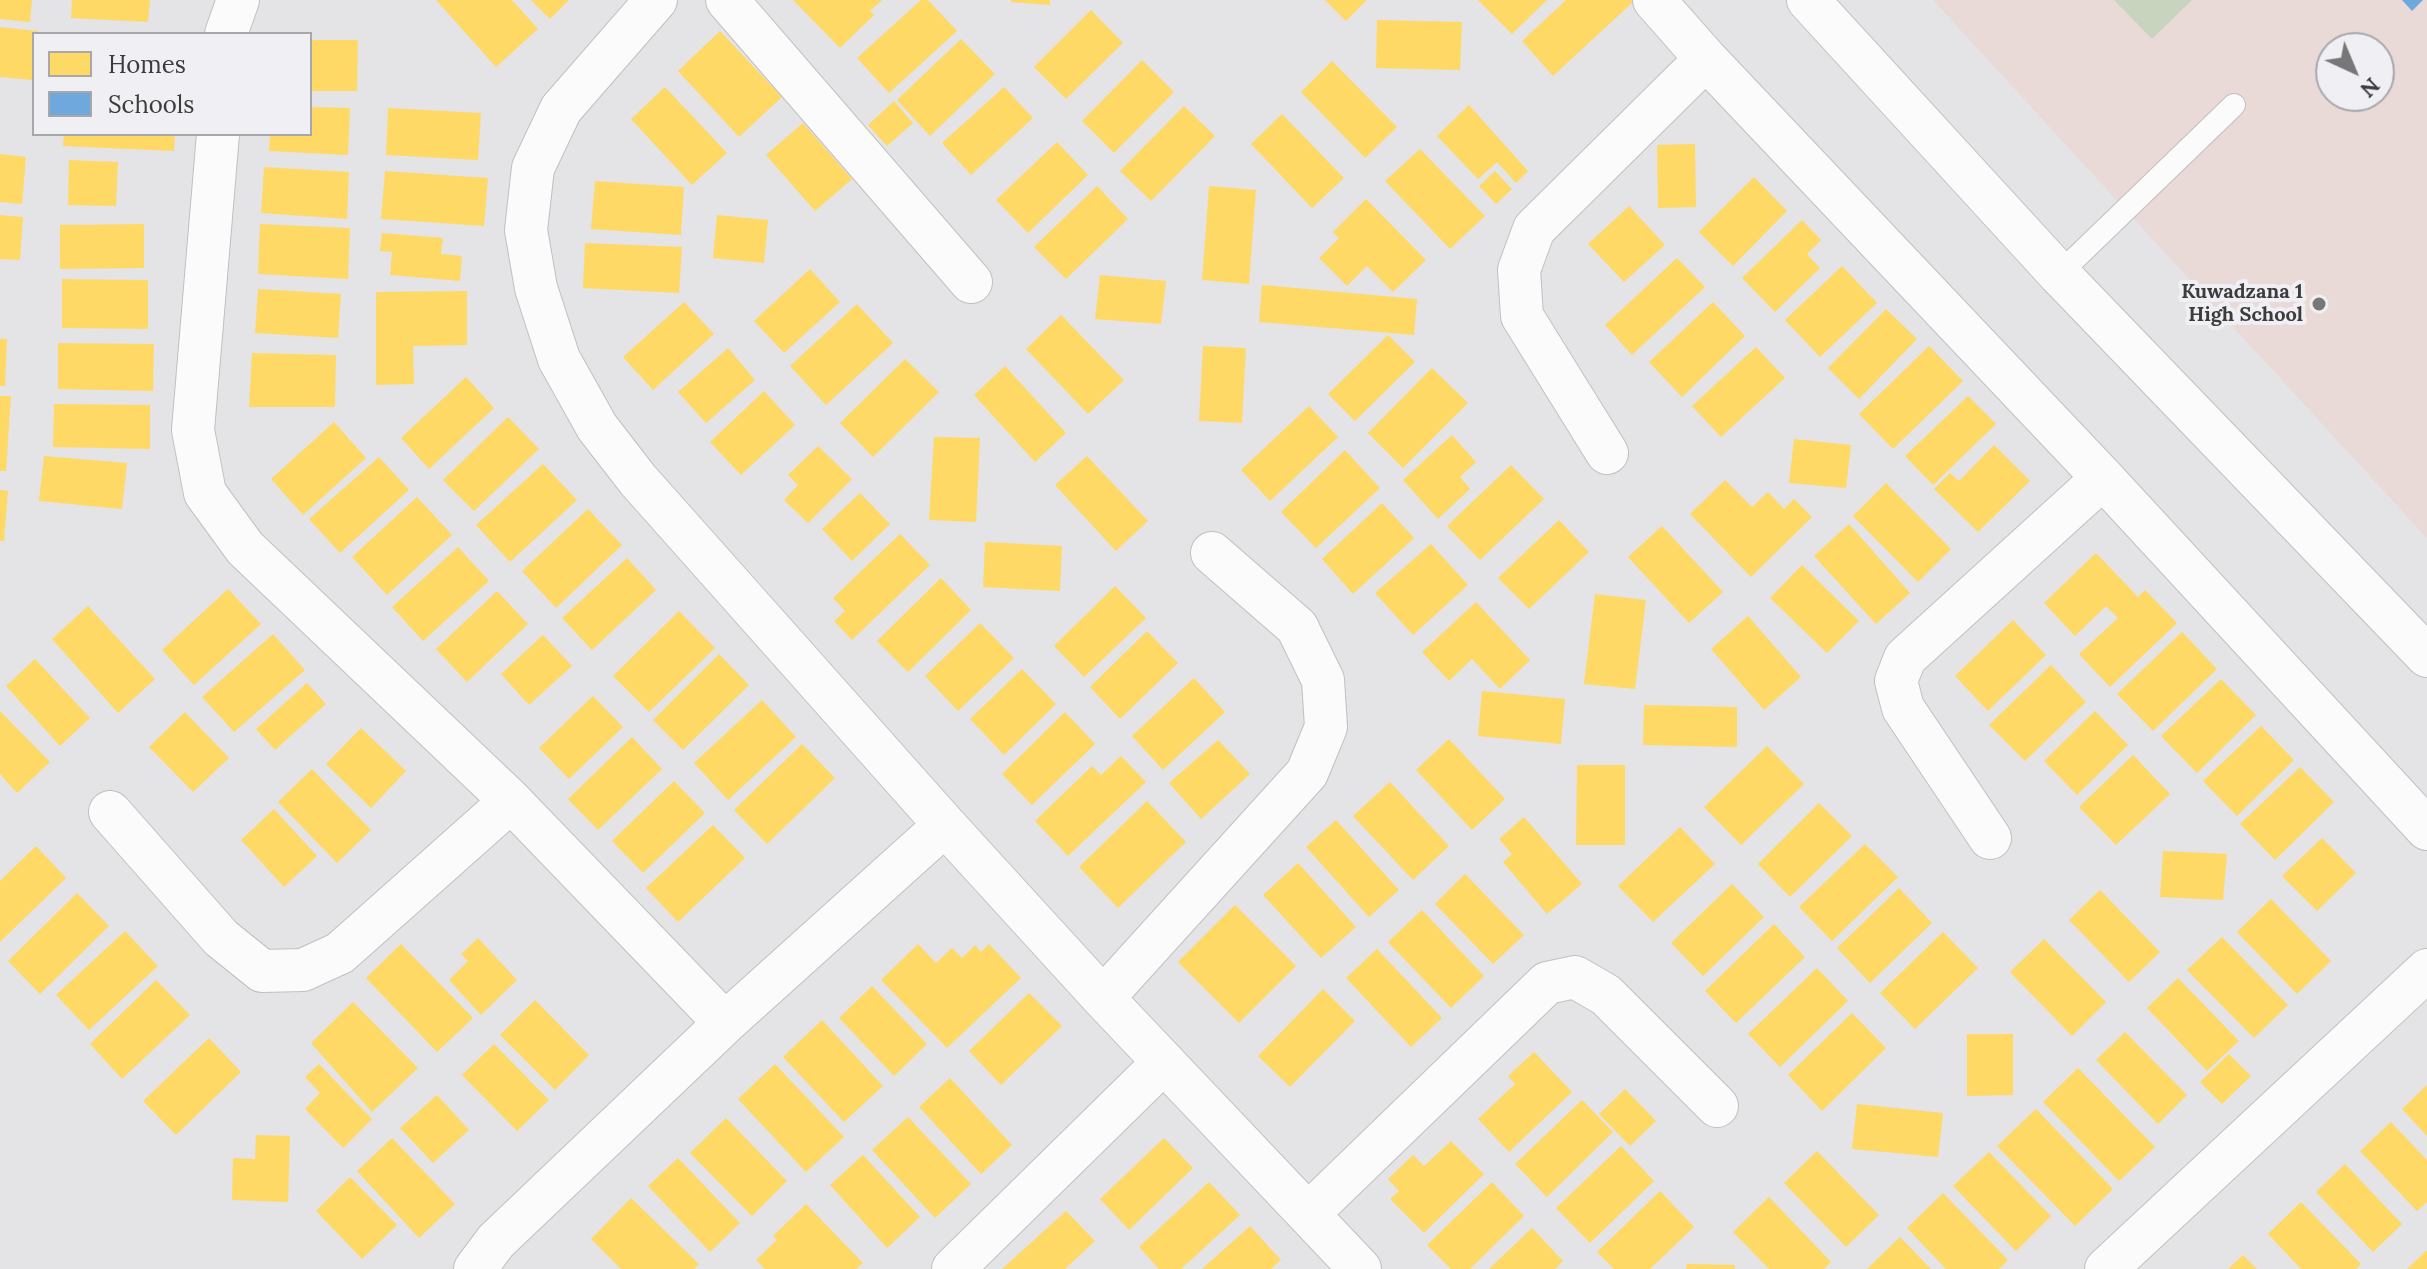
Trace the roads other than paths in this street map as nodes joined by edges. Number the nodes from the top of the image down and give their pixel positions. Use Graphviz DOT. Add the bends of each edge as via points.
graph roads {
  1 [pos="238,0"];
  2 [pos="656,0"];
  3 [pos="727,0"];
  4 [pos="1654,0"];
  5 [pos="1808,0"];
  6 [pos="227,32"];
  7 [pos="1706,59"];
  8 [pos="2234,105"];
  9 [pos="218,136"];
  10 [pos="2059,274"];
  11 [pos="971,282"];
  12 [pos="1607,453"];
  13 [pos="2103,478"];
  14 [pos="1212,553"];
  15 [pos="2427,656"];
  16 [pos="511,801"];
  17 [pos="110,812"];
  18 [pos="945,825"];
  19 [pos="2427,829"];
  20 [pos="1990,838"];
  21 [pos="2427,970"];
  22 [pos="1103,998"];
  23 [pos="725,1023"];
  24 [pos="1164,1062"];
  25 [pos="1717,1106"];
  26 [pos="1309,1213"];
  27 [pos="475,1269"];
  28 [pos="953,1269"];
  29 [pos="1360,1269"];
  30 [pos="2106,1269"];
  1 -- 6 [label="street"];
  2 -- 18 [label="street" via="561,109 533,168 526,230 536,288 559,359 597,427 638,480"];
  3 -- 11 [label="street"];
  4 -- 7 [label="street"];
  5 -- 10 [label="street"];
  7 -- 12 [label="street" via="1534,229 1519,270 1522,316"];
  7 -- 13 [label="street"];
  8 -- 10 [label="lane"];
  9 -- 16 [label="street" via="193,430 205,493 245,548"];
  10 -- 15 [label="street"];
  13 -- 19 [label="street"];
  13 -- 20 [label="street" via="1905,658 1896,681 1903,708"];
  14 -- 22 [label="street" via="1297,627 1323,680 1326,727 1307,773"];
  16 -- 17 [label="street" via="340,953 303,970 262,971 221,938"];
  16 -- 23 [label="street"];
  18 -- 22 [label="street"];
  18 -- 23 [label="street"];
  21 -- 30 [label="street"];
  22 -- 24 [label="street"];
  23 -- 27 [label="street" via="496,1241"];
  24 -- 26 [label="street"];
  24 -- 28 [label="street"];
  25 -- 26 [label="street" via="1606,995 1575,977 1547,983"];
  26 -- 29 [label="street"];
}
